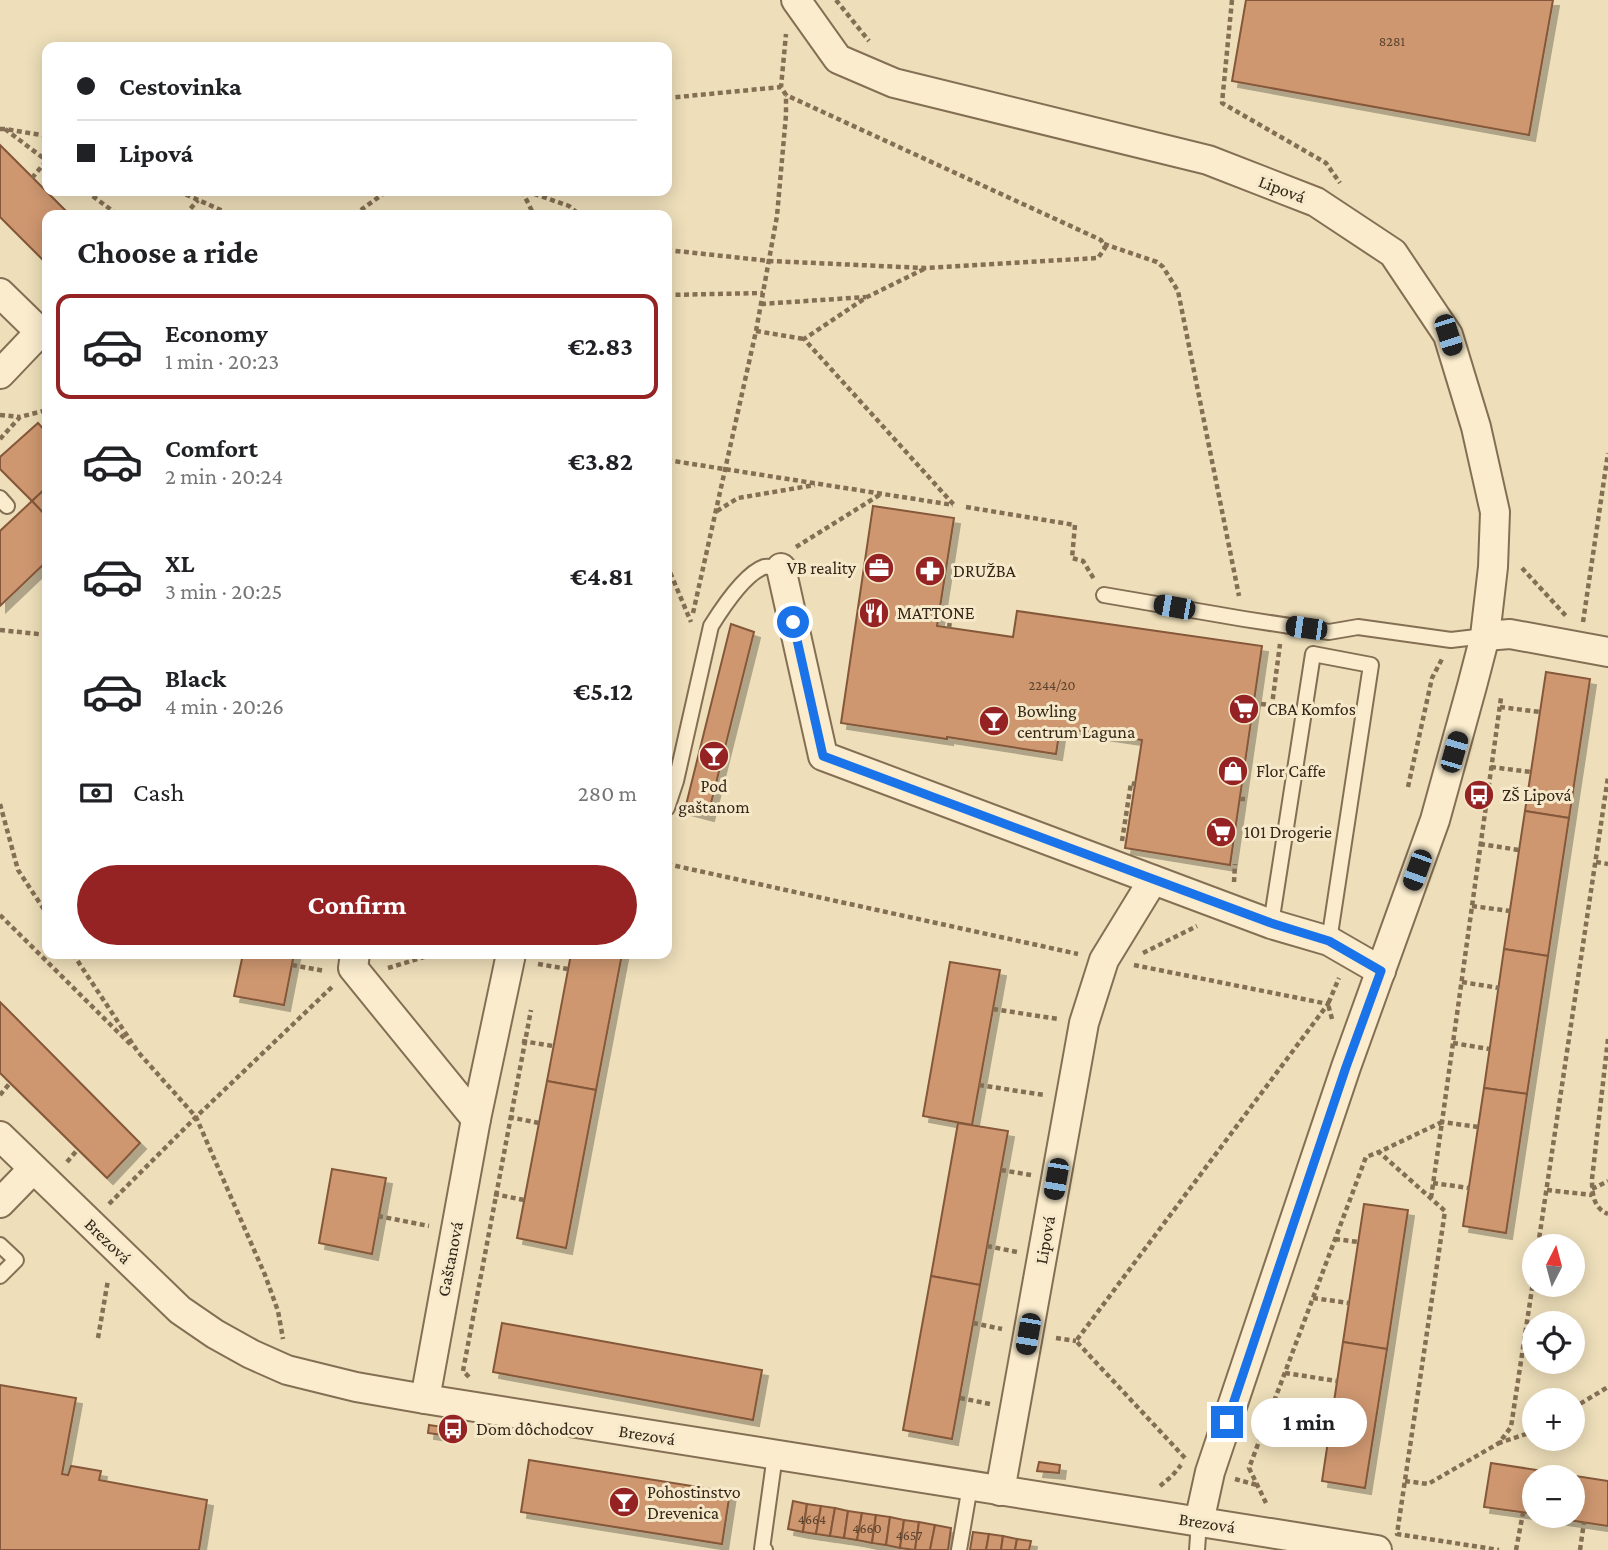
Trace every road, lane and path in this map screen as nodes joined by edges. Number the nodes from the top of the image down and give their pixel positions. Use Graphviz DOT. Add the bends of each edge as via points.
graph roads {
  1 [pos="1232,0"];
  2 [pos="799,5"];
  3 [pos="781,87"];
  4 [pos="786,95"];
  5 [pos="672,98"];
  6 [pos="3,129"];
  7 [pos="42,135"];
  8 [pos="42,157"];
  9 [pos="42,167"];
  10 [pos="32,178"];
  11 [pos="1347,193"];
  12 [pos="93,196"];
  13 [pos="189,196"];
  14 [pos="380,196"];
  15 [pos="539,196"];
  16 [pos="198,200"];
  17 [pos="111,210"];
  18 [pos="189,210"];
  19 [pos="221,210"];
  20 [pos="361,210"];
  21 [pos="574,210"];
  22 [pos="1103,244"];
  23 [pos="672,251"];
  24 [pos="769,261"];
  25 [pos="925,268"];
  26 [pos="0,293"];
  27 [pos="763,293"];
  28 [pos="672,295"];
  29 [pos="867,297"];
  30 [pos="761,304"];
  31 [pos="756,331"];
  32 [pos="42,334"];
  33 [pos="42,338"];
  34 [pos="804,339"];
  35 [pos="0,374"];
  36 [pos="42,411"];
  37 [pos="0,415"];
  38 [pos="20,417"];
  39 [pos="0,439"];
  40 [pos="1608,453"];
  41 [pos="672,461"];
  42 [pos="725,469"];
  43 [pos="819,484"];
  44 [pos="882,494"];
  45 [pos="966,507"];
  46 [pos="716,511"];
  47 [pos="1518,565"];
  48 [pos="773,567"];
  49 [pos="672,577"];
  50 [pos="1104,594"];
  51 [pos="951,614"];
  52 [pos="1244,619"];
  53 [pos="1283,625"];
  54 [pos="949,628"];
  55 [pos="0,630"];
  56 [pos="42,634"];
  57 [pos="1485,636"];
  58 [pos="1580,639"];
  59 [pos="1608,652"];
  60 [pos="1432,678"];
  61 [pos="1261,704"];
  62 [pos="1500,707"];
  63 [pos="1540,712"];
  64 [pos="1491,767"];
  65 [pos="1531,772"];
  66 [pos="1608,777"];
  67 [pos="1135,784"];
  68 [pos="1408,787"];
  69 [pos="672,793"];
  70 [pos="0,804"];
  71 [pos="1480,844"];
  72 [pos="1519,850"];
  73 [pos="1596,862"];
  74 [pos="1608,864"];
  75 [pos="1118,866"];
  76 [pos="1153,880"];
  77 [pos="42,906"];
  78 [pos="1472,906"];
  79 [pos="1231,909"];
  80 [pos="1510,911"];
  81 [pos="0,915"];
  82 [pos="1271,923"];
  83 [pos="1329,941"];
  84 [pos="42,957"];
  85 [pos="1135,957"];
  86 [pos="44,959"];
  87 [pos="76,959"];
  88 [pos="399,959"];
  89 [pos="510,959"];
  90 [pos="540,959"];
  91 [pos="358,965"];
  92 [pos="1381,971"];
  93 [pos="537,977"];
  94 [pos="1461,982"];
  95 [pos="1499,988"];
  96 [pos="532,1003"];
  97 [pos="993,1009"];
  98 [pos="1084,1023"];
  99 [pos="1608,1039"];
  100 [pos="1453,1043"];
  101 [pos="1489,1049"];
  102 [pos="138,1052"];
  103 [pos="10,1083"];
  104 [pos="979,1086"];
  105 [pos="0,1095"];
  106 [pos="1070,1099"];
  107 [pos="477,1115"];
  108 [pos="196,1117"];
  109 [pos="511,1117"];
  110 [pos="1442,1122"];
  111 [pos="539,1123"];
  112 [pos="1478,1127"];
  113 [pos="0,1136"];
  114 [pos="78,1149"];
  115 [pos="1379,1152"];
  116 [pos="61,1168"];
  117 [pos="33,1169"];
  118 [pos="1608,1181"];
  119 [pos="1433,1182"];
  120 [pos="1469,1188"];
  121 [pos="1547,1190"];
  122 [pos="1592,1192"];
  123 [pos="1431,1198"];
  124 [pos="0,1203"];
  125 [pos="104,1209"];
  126 [pos="1608,1213"];
  127 [pos="379,1216"];
  128 [pos="456,1231"];
  129 [pos="1540,1234"];
  130 [pos="1335,1239"];
  131 [pos="1358,1242"];
  132 [pos="0,1245"];
  133 [pos="0,1276"];
  134 [pos="1531,1297"];
  135 [pos="1313,1298"];
  136 [pos="1349,1303"];
  137 [pos="284,1343"];
  138 [pos="1285,1373"];
  139 [pos="471,1380"];
  140 [pos="1338,1381"];
  141 [pos="1608,1387"];
  142 [pos="425,1399"];
  143 [pos="1585,1401"];
  144 [pos="1263,1432"];
  145 [pos="1522,1435"];
  146 [pos="1328,1442"];
  147 [pos="1499,1443"];
  148 [pos="775,1455"];
  149 [pos="1405,1481"];
  150 [pos="970,1486"];
  151 [pos="1000,1491"];
  152 [pos="1267,1506"];
  153 [pos="1522,1518"];
  154 [pos="1199,1522"];
  155 [pos="1583,1528"];
  156 [pos="1363,1549"];
  157 [pos="765,1550"];
  158 [pos="958,1550"];
  159 [pos="1196,1550"];
  160 [pos="1499,1550"];
  161 [pos="1516,1550"];
  162 [pos="1580,1550"];
  1 -- 11 [label="path" via="1222,103 1326,163"];
  2 -- 3 [label="path" via="786,32"];
  2 -- 57 [label="street, Lipová" via="838,59 894,83 1208,160 1316,202 1393,253 1448,335 1476,427 1495,512"];
  3 -- 4 [label="path"];
  3 -- 5 [label="path"];
  4 -- 22 [label="path"];
  4 -- 24 [label="path"];
  6 -- 7 [label="path"];
  6 -- 8 [label="path"];
  9 -- 10 [label="path"];
  12 -- 17 [label="path"];
  13 -- 16 [label="path"];
  14 -- 20 [label="path"];
  15 -- 21 [label="path"];
  16 -- 18 [label="path"];
  16 -- 19 [label="path"];
  22 -- 25 [label="path" via="1098,258"];
  22 -- 52 [label="path" via="1157,262 1178,291"];
  23 -- 24 [label="path"];
  24 -- 25 [label="path"];
  24 -- 27 [label="path"];
  25 -- 29 [label="path"];
  26 -- 32 [label="street"];
  27 -- 28 [label="path"];
  27 -- 30 [label="path"];
  29 -- 30 [label="path"];
  29 -- 34 [label="path"];
  30 -- 31 [label="path"];
  31 -- 34 [label="path"];
  31 -- 42 [label="path"];
  33 -- 35 [label="street"];
  34 -- 44 [label="path" via="954,505"];
  36 -- 38 [label="path"];
  37 -- 38 [label="path"];
  38 -- 39 [label="path"];
  40 -- 58 [label="path"];
  41 -- 42 [label="path"];
  42 -- 43 [label="path"];
  42 -- 46 [label="path"];
  43 -- 44 [label="path"];
  43 -- 46 [label="path" via="738,498"];
  44 -- 48 [label="path"];
  45 -- 50 [label="path" via="1074,525 1072,558 1083,561"];
  46 -- 49 [label="path" via="691,622"];
  47 -- 58 [label="path"];
  48 -- 69 [label="lane" via="748,577 711,626"];
  48 -- 75 [label="street" via="823,756"];
  50 -- 52 [label="lane"];
  51 -- 54 [label="path"];
  52 -- 53 [label="lane"];
  53 -- 57 [label="lane" via="1329,632 1358,627 1451,640"];
  53 -- 61 [label="path" via="1272,705"];
  55 -- 56 [label="path"];
  57 -- 58 [label="street"];
  57 -- 92 [label="street, Lipová" via="1438,808"];
  58 -- 59 [label="street"];
  60 -- 68 [label="path"];
  62 -- 63 [label="path"];
  64 -- 65 [label="path"];
  66 -- 73 [label="path"];
  67 -- 75 [label="path" via="1131,783"];
  70 -- 77 [label="path" via="18,870"];
  71 -- 72 [label="path"];
  73 -- 74 [label="path"];
  73 -- 121 [label="path"];
  75 -- 76 [label="street"];
  76 -- 79 [label="street"];
  76 -- 98 [label="street, Lipová" via="1104,960"];
  78 -- 80 [label="path"];
  79 -- 82 [label="street"];
  79 -- 85 [label="path"];
  81 -- 84 [label="path"];
  82 -- 83 [label="street"];
  82 -- 83 [label="lane" via="1314,654 1371,665"];
  83 -- 92 [label="street"];
  86 -- 102 [label="path"];
  87 -- 102 [label="path"];
  88 -- 91 [label="path"];
  89 -- 107 [label="street, Gaštanová"];
  90 -- 93 [label="path"];
  91 -- 107 [label="street"];
  91 -- 108 [label="path"];
  92 -- 154 [label="street, Lipová" via="1210,1472"];
  94 -- 95 [label="path"];
  96 -- 109 [label="path"];
  97 -- 98 [label="path"];
  98 -- 106 [label="street, Lipová"];
  99 -- 122 [label="path"];
  100 -- 101 [label="path"];
  102 -- 108 [label="path"];
  103 -- 105 [label="path"];
  104 -- 106 [label="path"];
  106 -- 151 [label="street, Lipová"];
  107 -- 109 [label="path"];
  107 -- 128 [label="street, Gaštanová"];
  108 -- 125 [label="path"];
  108 -- 137 [label="path" via="265,1275"];
  109 -- 111 [label="path"];
  109 -- 139 [label="path" via="463,1371"];
  110 -- 112 [label="path"];
  110 -- 115 [label="path"];
  110 -- 119 [label="path"];
  113 -- 117 [label="street, Brezová"];
  114 -- 116 [label="path"];
  115 -- 123 [label="path"];
  115 -- 130 [label="path" via="1366,1157"];
  117 -- 124 [label="street"];
  117 -- 142 [label="street, Brezová" via="180,1310 215,1334 286,1370"];
  118 -- 122 [label="path"];
  119 -- 120 [label="path"];
  119 -- 123 [label="path"];
  121 -- 122 [label="path"];
  121 -- 129 [label="path"];
  122 -- 126 [label="path" via="1600,1209"];
  123 -- 149 [label="path" via="1445,1211"];
  127 -- 128 [label="path"];
  128 -- 142 [label="street, Gaštanová"];
  130 -- 131 [label="path"];
  130 -- 135 [label="path"];
  132 -- 133 [label="lane" via="16,1260"];
  134 -- 147 [label="path" via="1511,1427"];
  135 -- 136 [label="path"];
  135 -- 138 [label="path"];
  138 -- 140 [label="path"];
  138 -- 144 [label="path"];
  141 -- 143 [label="path"];
  142 -- 148 [label="street, Brezová"];
  144 -- 146 [label="path"];
  144 -- 152 [label="path" via="1249,1468"];
  145 -- 147 [label="path"];
  147 -- 149 [label="path" via="1428,1484"];
  148 -- 150 [label="street, Brezová"];
  148 -- 157 [label="lane"];
  149 -- 160 [label="path" via="1397,1534"];
  150 -- 151 [label="street, Brezová"];
  150 -- 158 [label="lane"];
  151 -- 154 [label="street, Brezová"];
  153 -- 161 [label="path"];
  154 -- 156 [label="street, Brezová"];
  154 -- 159 [label="lane"];
  155 -- 162 [label="path"];
}
